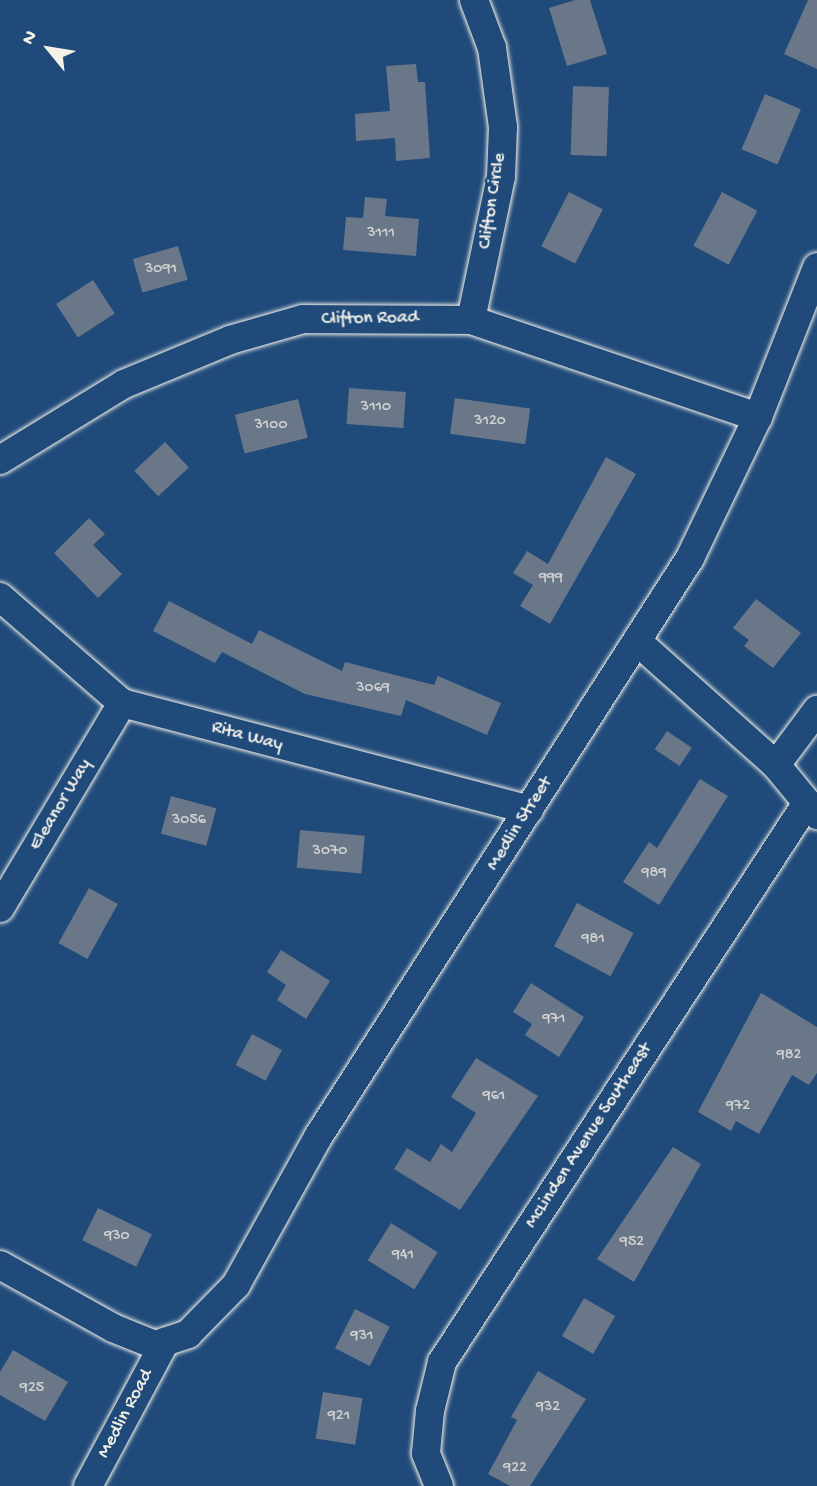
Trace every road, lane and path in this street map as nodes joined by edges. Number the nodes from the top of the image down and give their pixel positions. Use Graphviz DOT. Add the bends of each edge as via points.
graph roads {
  1 [pos="474,0"];
  2 [pos="817,267"];
  3 [pos="471,320"];
  4 [pos="758,418"];
  5 [pos="0,460"];
  6 [pos="0,597"];
  7 [pos="639,643"];
  8 [pos="122,703"];
  9 [pos="817,710"];
  10 [pos="776,765"];
  11 [pos="812,809"];
  12 [pos="529,810"];
  13 [pos="0,908"];
  14 [pos="0,1265"];
  15 [pos="165,1342"];
  16 [pos="88,1486"];
  17 [pos="439,1486"];
  1 -- 3 [label="street, Clifton Circle" via="492,48 503,127 501,177"];
  2 -- 4 [label="street, Medlin Street"];
  3 -- 4 [label="street, Clifton Road"];
  3 -- 5 [label="street, Clifton Road" via="303,319 230,340 124,384"];
  4 -- 7 [label="street, Medlin Street" via="690,558"];
  6 -- 8 [label="street, Rita Way"];
  7 -- 10 [label="street"];
  7 -- 12 [label="street, Medlin Street" via="584,719"];
  8 -- 12 [label="street, Rita Way"];
  8 -- 13 [label="street, Eleanor Way"];
  9 -- 10 [label="street"];
  10 -- 11 [label="street"];
  11 -- 17 [label="street, McLinden Avenue Southeast" via="442,1362 426,1453"];
  12 -- 15 [label="street, Medlin Street" via="318,1137 236,1284 188,1334"];
  14 -- 15 [label="street" via="113,1328 155,1345"];
  15 -- 16 [label="street, Medlin Road"];
}
